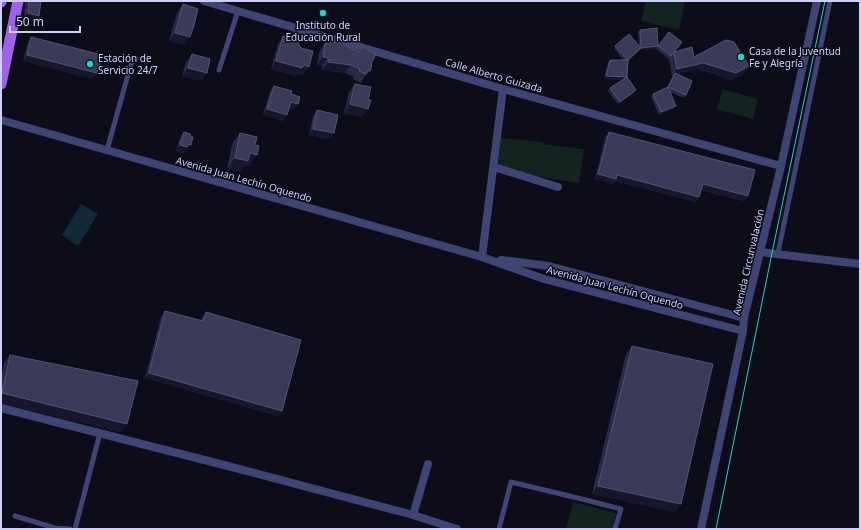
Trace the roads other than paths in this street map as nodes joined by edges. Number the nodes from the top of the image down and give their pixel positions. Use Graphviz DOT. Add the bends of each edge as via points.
graph roads {
  1 [pos="18,1"];
  2 [pos="204,1"];
  3 [pos="817,1"];
  4 [pos="830,1"];
  5 [pos="238,11"];
  6 [pos="136,58"];
  7 [pos="220,70"];
  8 [pos="1,84"];
  9 [pos="503,89"];
  10 [pos="1,120"];
  11 [pos="107,150"];
  12 [pos="780,166"];
  13 [pos="494,168"];
  14 [pos="558,187"];
  15 [pos="760,252"];
  16 [pos="778,253"];
  17 [pos="482,257"];
  18 [pos="860,264"];
  19 [pos="744,318"];
  20 [pos="743,331"];
  21 [pos="1,408"];
  22 [pos="100,434"];
  23 [pos="428,464"];
  24 [pos="413,515"];
  25 [pos="15,516"];
  26 [pos="70,529"];
  27 [pos="75,529"];
  28 [pos="457,529"];
  29 [pos="499,529"];
  30 [pos="615,529"];
  31 [pos="702,529"];
  1 -- 8 [label="main road"];
  2 -- 5 [label="street, Calle Alberto Guizada"];
  3 -- 12 [label="street, Avenida Circunvalación"];
  4 -- 16 [label="lane"];
  5 -- 7 [label="lane"];
  5 -- 9 [label="street, Calle Alberto Guizada"];
  6 -- 11 [label="lane" via="131,64"];
  9 -- 12 [label="street, Calle Alberto Guizada"];
  9 -- 13 [label="street"];
  10 -- 11 [label="street, Avenida Juan Lechín Oquendo"];
  11 -- 17 [label="street, Avenida Juan Lechín Oquendo"];
  12 -- 15 [label="street, Avenida Circunvalación"];
  13 -- 14 [label="street"];
  13 -- 17 [label="street"];
  15 -- 16 [label="street"];
  15 -- 19 [label="street, Avenida Circunvalación"];
  16 -- 18 [label="street"];
  17 -- 19 [label="street, Avenida Juan Lechín Oquendo" via="549,266"];
  17 -- 20 [label="street, Avenida Juan Lechín Oquendo" via="544,279"];
  19 -- 20 [label="street, Avenida Circunvalación"];
  20 -- 31 [label="street, Avenida Circunvalación"];
  21 -- 22 [label="street"];
  22 -- 24 [label="street"];
  22 -- 27 [label="lane"];
  23 -- 24 [label="street"];
  24 -- 28 [label="street"];
  25 -- 26 [label="lane" via="55,528"];
  29 -- 30 [label="lane" via="511,482 621,509"];
}
